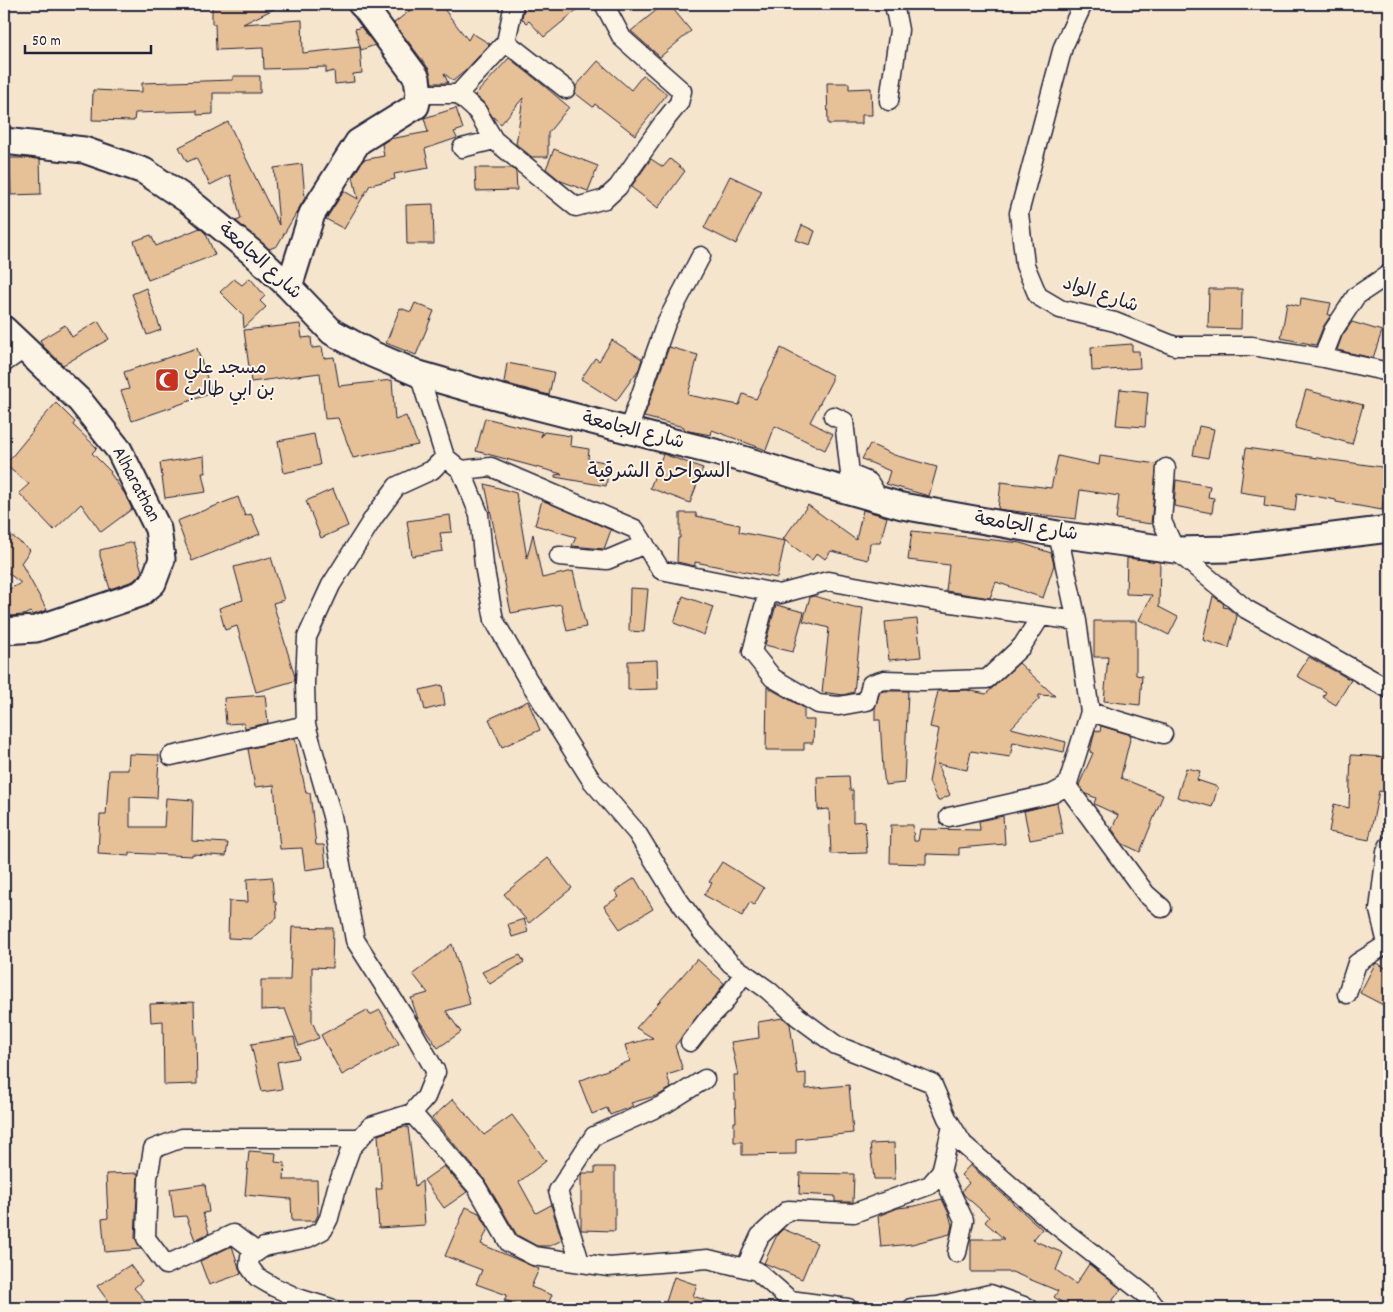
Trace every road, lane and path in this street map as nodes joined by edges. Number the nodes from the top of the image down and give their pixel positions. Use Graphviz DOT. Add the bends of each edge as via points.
graph roads {
  1 [pos="361,4"];
  2 [pos="514,4"];
  3 [pos="604,4"];
  4 [pos="894,4"];
  5 [pos="1082,4"];
  6 [pos="506,42"];
  7 [pos="566,89"];
  8 [pos="419,94"];
  9 [pos="458,94"];
  10 [pos="889,100"];
  11 [pos="494,140"];
  12 [pos="4,141"];
  13 [pos="462,148"];
  14 [pos="701,256"];
  15 [pos="1389,274"];
  16 [pos="289,287"];
  17 [pos="4,329"];
  18 [pos="24,349"];
  19 [pos="1324,358"];
  20 [pos="4,363"];
  21 [pos="1389,372"];
  22 [pos="419,374"];
  23 [pos="833,416"];
  24 [pos="628,430"];
  25 [pos="444,457"];
  26 [pos="1166,468"];
  27 [pos="461,470"];
  28 [pos="880,500"];
  29 [pos="1389,528"];
  30 [pos="1058,534"];
  31 [pos="645,544"];
  32 [pos="1176,550"];
  33 [pos="559,556"];
  34 [pos="768,592"];
  35 [pos="1041,616"];
  36 [pos="1077,621"];
  37 [pos="4,632"];
  38 [pos="1389,689"];
  39 [pos="1090,712"];
  40 [pos="306,725"];
  41 [pos="1163,734"];
  42 [pos="171,756"];
  43 [pos="1067,786"];
  44 [pos="949,817"];
  45 [pos="1389,844"];
  46 [pos="1162,908"];
  47 [pos="1388,945"];
  48 [pos="744,973"];
  49 [pos="1347,994"];
  50 [pos="690,1042"];
  51 [pos="705,1078"];
  52 [pos="412,1113"];
  53 [pos="952,1126"];
  54 [pos="360,1138"];
  55 [pos="941,1172"];
  56 [pos="257,1252"];
  57 [pos="957,1253"];
  58 [pos="580,1262"];
  59 [pos="745,1268"];
  60 [pos="331,1308"];
  61 [pos="848,1308"];
  62 [pos="912,1308"];
  63 [pos="1029,1308"];
  64 [pos="1156,1308"];
  1 -- 8 [label="main road" via="417,78"];
  2 -- 6 [label="street"];
  3 -- 11 [label="street" via="622,38 682,91 679,103 618,187 605,199 576,207"];
  4 -- 10 [label="street" via="899,30"];
  5 -- 19 [label="street, شارع الواد" via="1063,47 1019,213 1025,265 1038,296 1060,309 1115,322 1175,346 1252,346"];
  6 -- 7 [label="street"];
  6 -- 9 [label="street"];
  8 -- 9 [label="street"];
  8 -- 16 [label="main road" via="416,106 358,142 312,214"];
  9 -- 11 [label="street" via="476,111"];
  11 -- 13 [label="street"];
  12 -- 16 [label="main road, شارع الجامعة" via="84,150 144,171 189,201"];
  14 -- 24 [label="street" via="666,323"];
  15 -- 19 [label="street" via="1356,296 1333,331"];
  16 -- 22 [label="main road, شارع الجامعة" via="332,332"];
  17 -- 18 [label="main road, Alharathan"];
  18 -- 20 [label="street"];
  18 -- 37 [label="main road, Alharathan" via="80,402 119,450 158,529 162,559 153,583 140,594 36,629"];
  19 -- 21 [label="street, شارع الواد"];
  22 -- 24 [label="main road, شارع الجامعة"];
  22 -- 25 [label="street"];
  23 -- 28 [label="street" via="844,421 850,474 869,482"];
  24 -- 28 [label="main road, شارع الجامعة" via="742,459"];
  25 -- 27 [label="street"];
  25 -- 40 [label="street" via="432,470 397,486 331,585 307,637"];
  26 -- 32 [label="street" via="1162,521"];
  27 -- 31 [label="street" via="491,466 635,529"];
  27 -- 48 [label="street" via="479,514 494,620 592,782 638,834 702,932 731,964"];
  28 -- 30 [label="main road, شارع الجامعة"];
  29 -- 32 [label="main road, شارع الجامعة" via="1229,549"];
  30 -- 32 [label="main road, شارع الجامعة"];
  30 -- 36 [label="street"];
  31 -- 33 [label="street" via="607,560"];
  31 -- 34 [label="street" via="661,570"];
  32 -- 38 [label="street" via="1246,609"];
  34 -- 35 [label="street" via="780,594 828,581"];
  34 -- 35 [label="street" via="752,652 773,678 818,704 840,706 867,701 871,684 884,680 987,679 1022,646"];
  35 -- 36 [label="street"];
  36 -- 39 [label="street"];
  39 -- 41 [label="street"];
  39 -- 43 [label="street"];
  40 -- 42 [label="street"];
  40 -- 52 [label="street" via="332,816 355,940 436,1072 426,1097"];
  43 -- 44 [label="street" via="1052,794"];
  43 -- 46 [label="street" via="1146,894"];
  45 -- 47 [label="street" via="1379,910"];
  47 -- 49 [label="street" via="1357,962"];
  48 -- 50 [label="street" via="723,1004"];
  48 -- 53 [label="street" via="836,1045 932,1083"];
  51 -- 58 [label="street" via="665,1104 594,1136 558,1191"];
  52 -- 54 [label="street" via="371,1126"];
  52 -- 58 [label="street" via="476,1186 509,1243 534,1256"];
  53 -- 55 [label="street"];
  53 -- 64 [label="street" via="963,1144 1050,1221 1147,1296"];
  54 -- 56 [label="street" via="351,1148 323,1230 308,1238 264,1247"];
  54 -- 56 [label="street" via="182,1138 153,1149 148,1178 146,1238 166,1265 233,1234"];
  55 -- 57 [label="street" via="964,1220"];
  55 -- 59 [label="street" via="930,1185 854,1213 788,1210 760,1236"];
  56 -- 60 [label="street" via="250,1257 249,1266 257,1277 298,1298"];
  58 -- 59 [label="street" via="609,1267 708,1259"];
  59 -- 61 [label="street" via="757,1271 790,1300"];
  62 -- 63 [label="street" via="938,1306 990,1294"];
}
